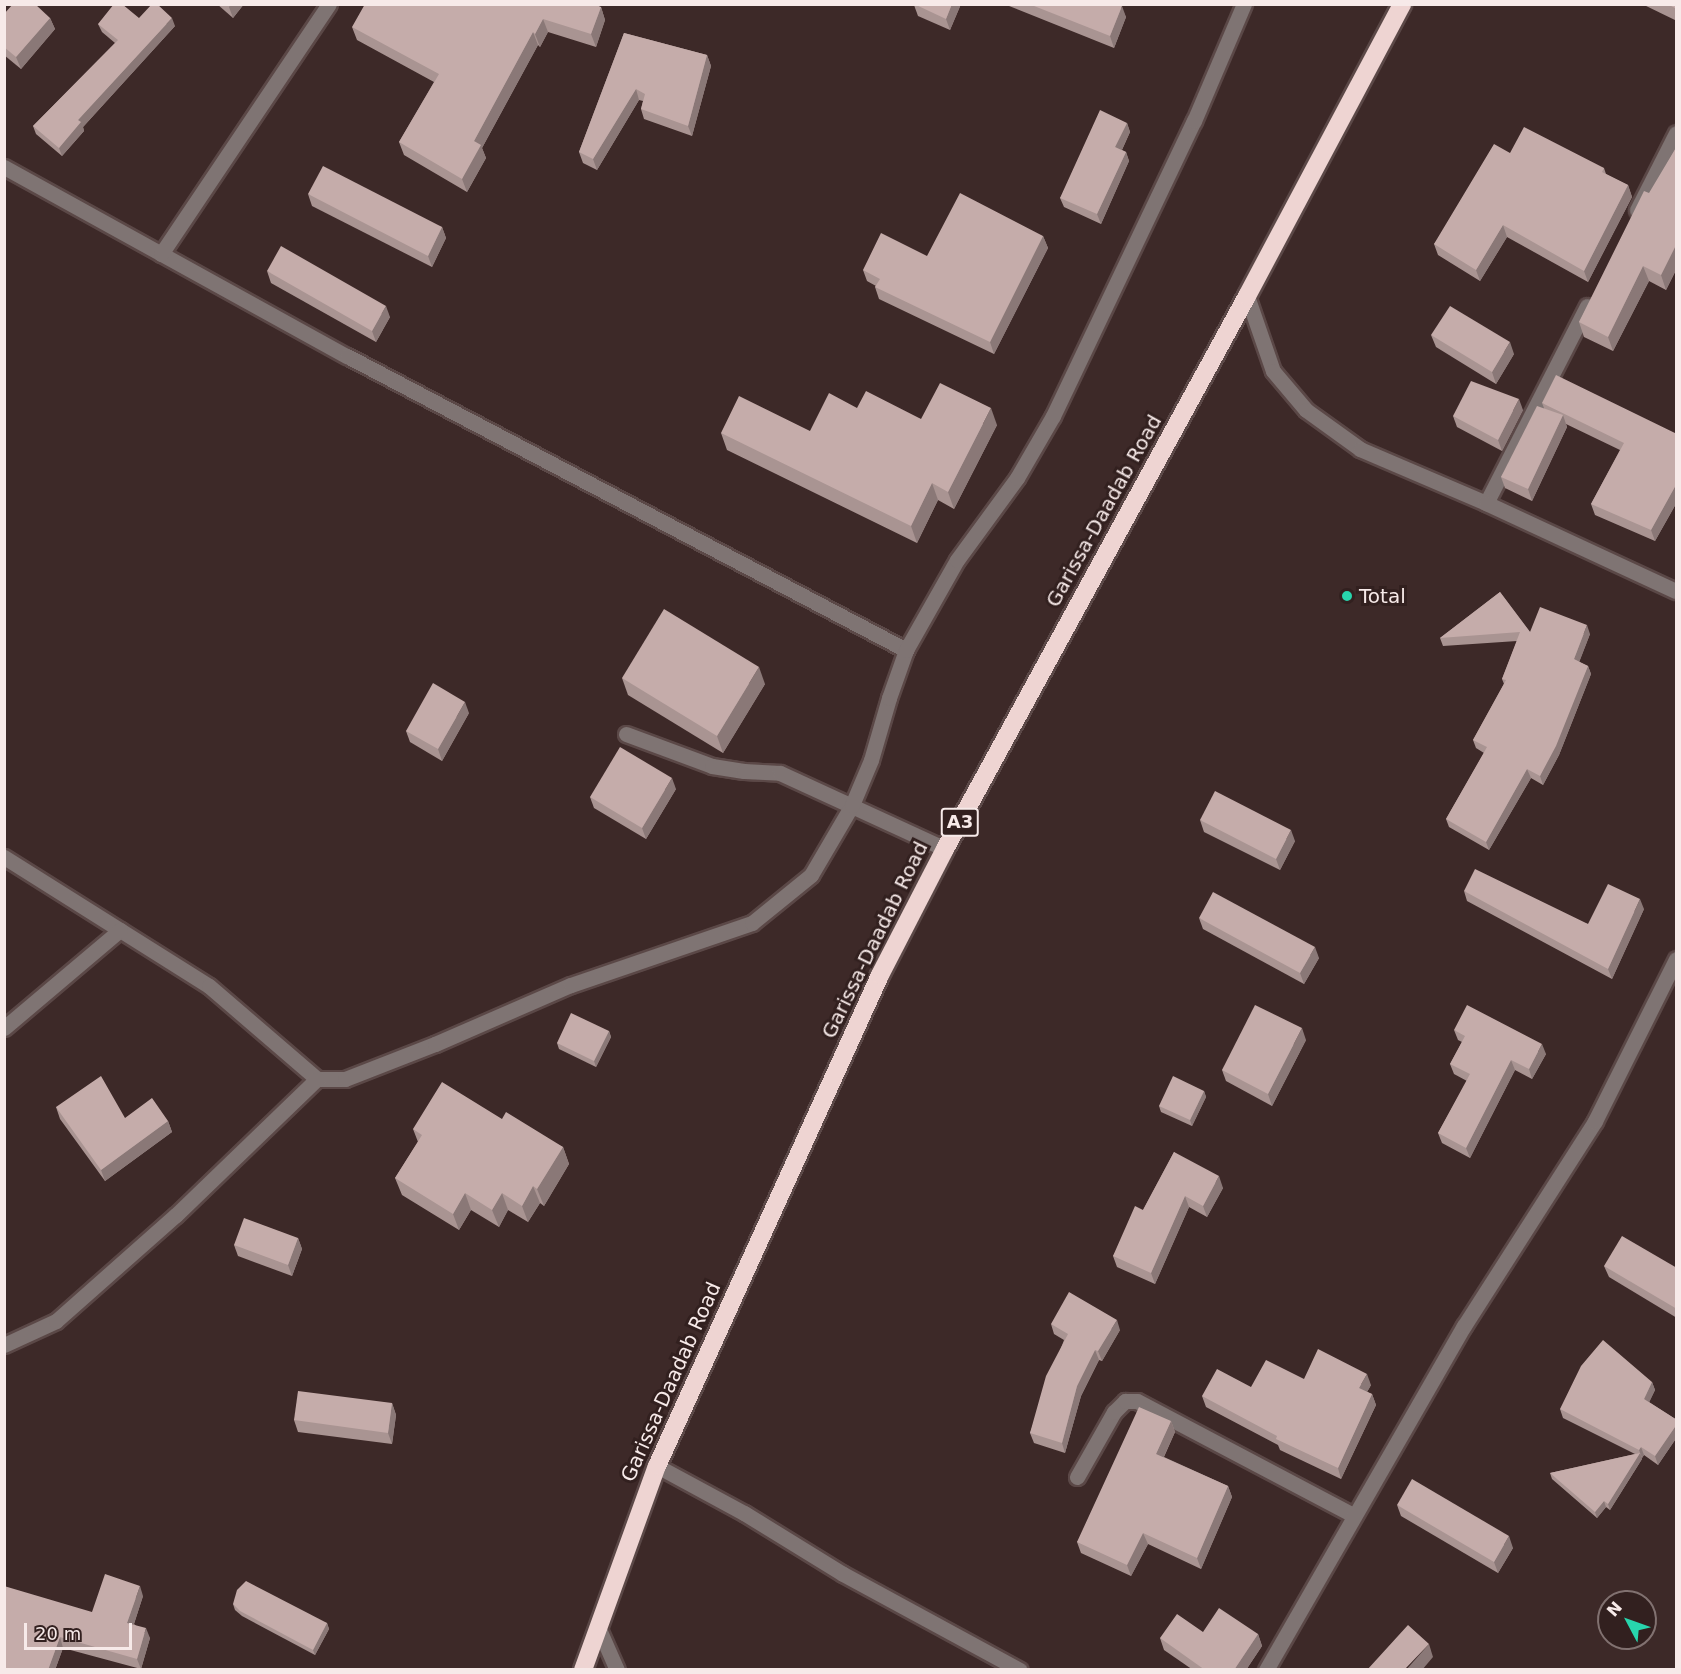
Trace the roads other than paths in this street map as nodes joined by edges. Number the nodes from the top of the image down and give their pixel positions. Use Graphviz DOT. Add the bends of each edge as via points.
graph roads {
  1 [pos="329,4"];
  2 [pos="1244,4"];
  3 [pos="1402,4"];
  4 [pos="1677,133"];
  5 [pos="4,167"];
  6 [pos="1628,228"];
  7 [pos="161,254"];
  8 [pos="1595,291"];
  9 [pos="1247,296"];
  10 [pos="1486,503"];
  11 [pos="1677,591"];
  12 [pos="906,650"];
  13 [pos="626,734"];
  14 [pos="852,805"];
  15 [pos="945,849"];
  16 [pos="4,857"];
  17 [pos="120,930"];
  18 [pos="1677,959"];
  19 [pos="4,1028"];
  20 [pos="317,1079"];
  21 [pos="4,1345"];
  22 [pos="657,1466"];
  23 [pos="1077,1477"];
  24 [pos="1353,1515"];
  25 [pos="598,1627"];
  26 [pos="582,1670"];
  27 [pos="617,1670"];
  28 [pos="1020,1670"];
  29 [pos="1266,1670"];
  1 -- 7 [label="street"];
  2 -- 12 [label="street" via="1194,121 1053,416 1017,478 957,560"];
  3 -- 9 [label="highway, Garissa-Daadab Road / A3"];
  4 -- 6 [label="street"];
  5 -- 7 [label="street"];
  7 -- 12 [label="street" via="636,510"];
  8 -- 10 [label="street"];
  9 -- 10 [label="street" via="1273,371 1306,410 1360,449"];
  9 -- 15 [label="highway, Garissa-Daadab Road / A3"];
  10 -- 11 [label="street"];
  12 -- 14 [label="street" via="872,760"];
  13 -- 14 [label="street" via="712,766 780,773"];
  14 -- 15 [label="street"];
  14 -- 20 [label="street" via="811,875 752,923 571,985 345,1079"];
  15 -- 22 [label="highway, Garissa-Daadab Road / A3" via="880,975"];
  16 -- 17 [label="street"];
  17 -- 19 [label="street"];
  17 -- 20 [label="street" via="209,986"];
  18 -- 24 [label="street" via="1595,1121 1464,1326"];
  20 -- 21 [label="street" via="176,1215 56,1321"];
  22 -- 25 [label="highway, Garissa-Daadab Road / A3"];
  22 -- 28 [label="street" via="744,1513 843,1574"];
  23 -- 24 [label="street" via="1114,1412 1125,1401 1137,1401"];
  24 -- 29 [label="street"];
  25 -- 26 [label="highway, Garissa-Daadab Road / A3"];
  25 -- 27 [label="street"];
}
